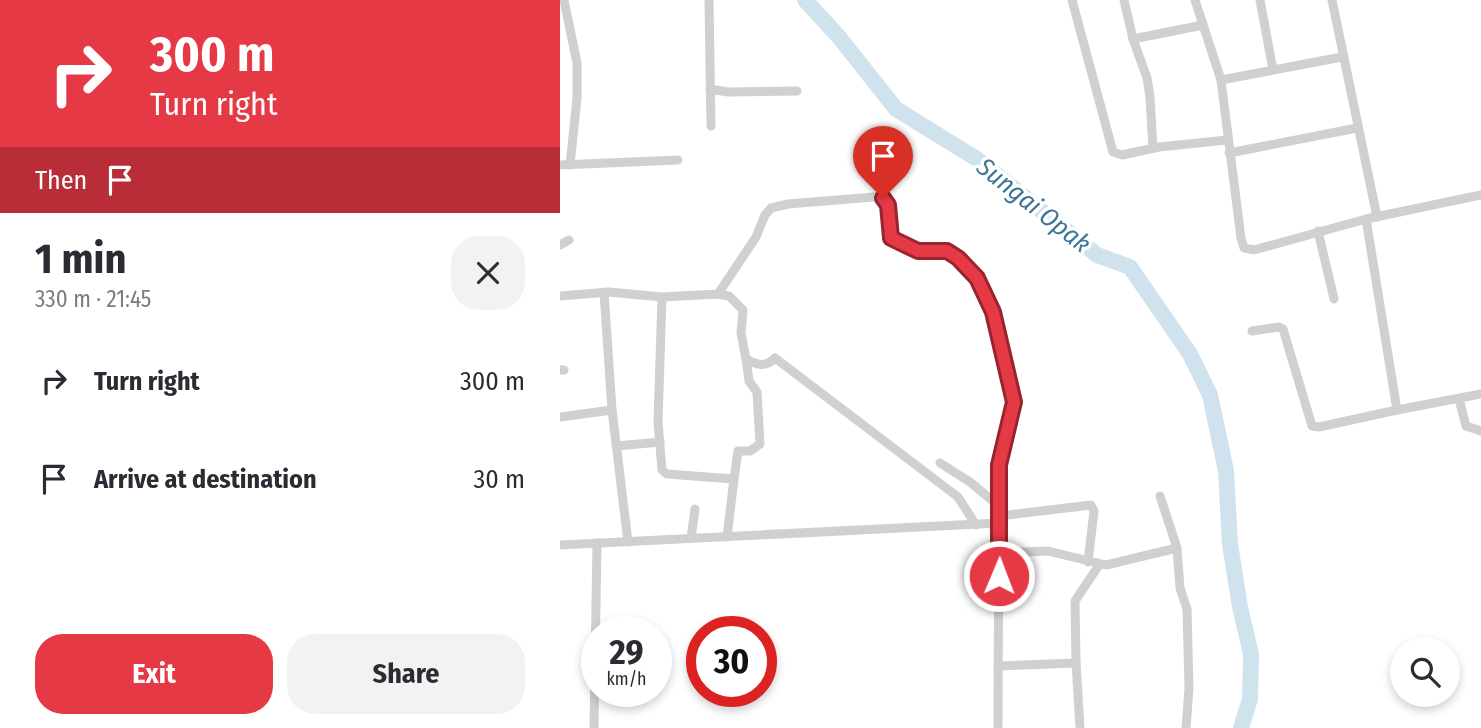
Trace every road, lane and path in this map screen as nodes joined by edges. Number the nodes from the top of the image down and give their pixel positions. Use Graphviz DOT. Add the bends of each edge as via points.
graph roads {
  1 [pos="564,0"];
  2 [pos="709,0"];
  3 [pos="1072,0"];
  4 [pos="1124,0"];
  5 [pos="1195,0"];
  6 [pos="1260,0"];
  7 [pos="1332,0"];
  8 [pos="1203,25"];
  9 [pos="1133,39"];
  10 [pos="1342,57"];
  11 [pos="1273,70"];
  12 [pos="1221,80"];
  13 [pos="710,89"];
  14 [pos="797,91"];
  15 [pos="710,127"];
  16 [pos="1357,128"];
  17 [pos="1227,140"];
  18 [pos="1153,148"];
  19 [pos="1229,153"];
  20 [pos="678,160"];
  21 [pos="565,165"];
  22 [pos="1481,195"];
  23 [pos="1377,217"];
  24 [pos="1366,219"];
  25 [pos="1318,231"];
  26 [pos="569,240"];
  27 [pos="560,245"];
  28 [pos="604,292"];
  29 [pos="718,294"];
  30 [pos="560,296"];
  31 [pos="662,297"];
  32 [pos="1334,299"];
  33 [pos="1252,331"];
  34 [pos="746,359"];
  35 [pos="1481,394"];
  36 [pos="1459,398"];
  37 [pos="612,410"];
  38 [pos="1397,410"];
  39 [pos="560,417"];
  40 [pos="1481,431"];
  41 [pos="660,442"];
  42 [pos="616,446"];
  43 [pos="940,463"];
  44 [pos="734,479"];
  45 [pos="1160,496"];
  46 [pos="695,509"];
  47 [pos="1000,515"];
  48 [pos="976,525"];
  49 [pos="727,537"];
  50 [pos="691,538"];
  51 [pos="628,542"];
  52 [pos="597,543"];
  53 [pos="560,545"];
  54 [pos="1174,549"];
  55 [pos="1000,553"];
  56 [pos="1088,562"];
  57 [pos="1099,565"];
  58 [pos="1076,663"];
  59 [pos="998,666"];
  60 [pos="594,728"];
  61 [pos="998,728"];
  62 [pos="1080,728"];
  63 [pos="1186,728"];
  1 -- 21 [label="street" via="577,63"];
  2 -- 13 [label="street"];
  3 -- 18 [label="street" via="1110,148 1122,155"];
  4 -- 9 [label="street"];
  5 -- 8 [label="street"];
  6 -- 11 [label="street"];
  7 -- 10 [label="street"];
  8 -- 9 [label="street"];
  8 -- 12 [label="street"];
  9 -- 18 [label="street" via="1147,78"];
  10 -- 11 [label="street"];
  10 -- 16 [label="street"];
  11 -- 12 [label="street"];
  12 -- 17 [label="street"];
  13 -- 14 [label="street"];
  13 -- 15 [label="street"];
  16 -- 19 [label="street"];
  16 -- 23 [label="street"];
  17 -- 18 [label="street"];
  17 -- 19 [label="street"];
  19 -- 25 [label="street" via="1244,248 1254,250"];
  20 -- 21 [label="street"];
  22 -- 23 [label="street"];
  23 -- 24 [label="street"];
  24 -- 25 [label="street"];
  24 -- 38 [label="street"];
  25 -- 32 [label="street"];
  26 -- 27 [label="street"];
  28 -- 30 [label="street"];
  28 -- 31 [label="street"];
  28 -- 37 [label="street"];
  29 -- 31 [label="street"];
  29 -- 34 [label="street" via="729,296 743,310"];
  29 -- 47 [label="street" via="771,208 883,198 888,205 891,238 918,251 947,251 958,258 977,278 993,312 1014,402 999,465"];
  31 -- 41 [label="street"];
  33 -- 38 [label="street" via="1283,329 1312,426"];
  34 -- 44 [label="street" via="749,381 757,392 760,444 750,451 738,451"];
  34 -- 48 [label="street" via="765,365 775,358 958,497"];
  35 -- 36 [label="street"];
  36 -- 38 [label="street"];
  36 -- 40 [label="street" via="1466,426"];
  37 -- 39 [label="street"];
  37 -- 42 [label="street"];
  41 -- 42 [label="street"];
  41 -- 44 [label="street" via="664,473"];
  42 -- 51 [label="street"];
  43 -- 47 [label="street" via="970,482"];
  44 -- 49 [label="street"];
  45 -- 54 [label="street"];
  46 -- 50 [label="street"];
  47 -- 48 [label="street"];
  47 -- 55 [label="street"];
  47 -- 56 [label="street" via="1091,505"];
  48 -- 49 [label="street"];
  49 -- 50 [label="street"];
  50 -- 51 [label="street"];
  51 -- 52 [label="street"];
  52 -- 53 [label="street"];
  52 -- 60 [label="street"];
  54 -- 57 [label="street"];
  54 -- 63 [label="street" via="1188,619"];
  55 -- 56 [label="street" via="1048,551"];
  55 -- 59 [label="street"];
  56 -- 57 [label="street"];
  57 -- 58 [label="street" via="1075,601"];
  58 -- 59 [label="street"];
  58 -- 62 [label="street"];
  59 -- 61 [label="street"];
}
